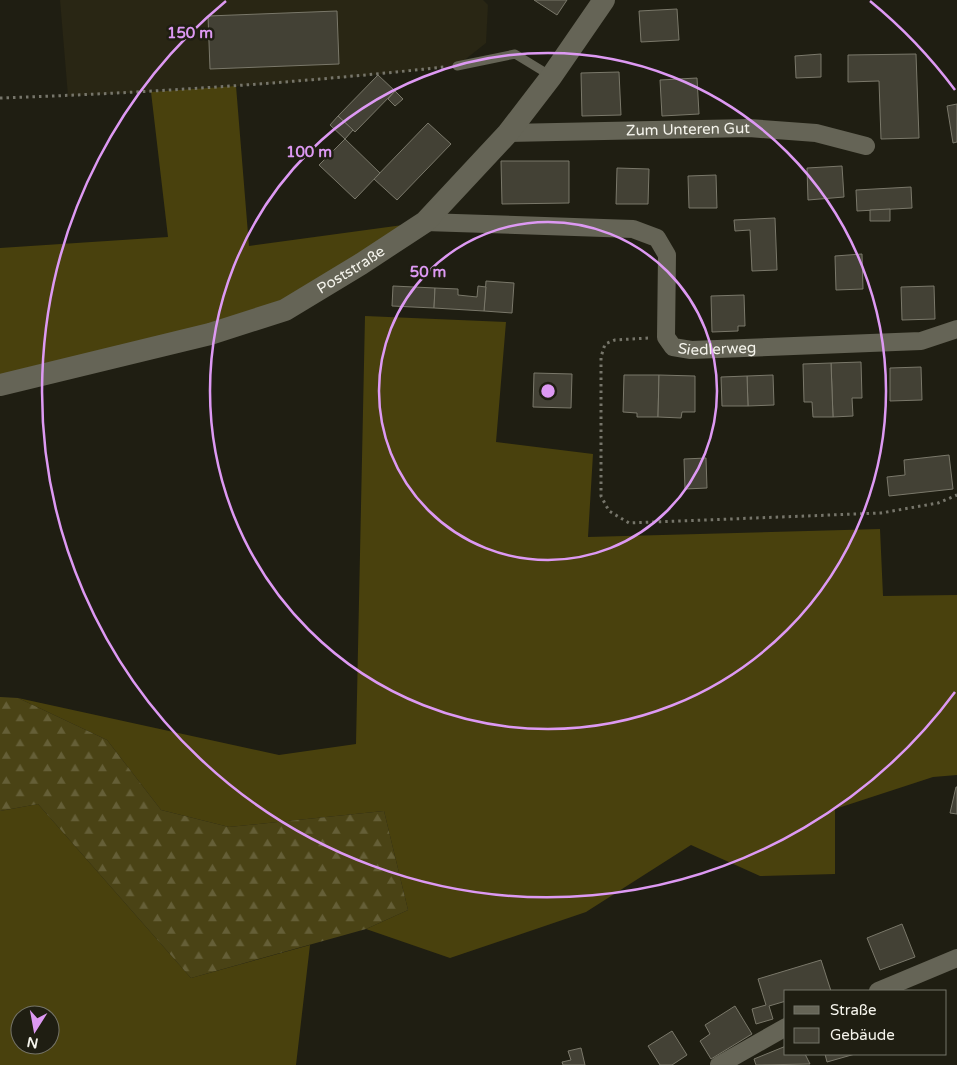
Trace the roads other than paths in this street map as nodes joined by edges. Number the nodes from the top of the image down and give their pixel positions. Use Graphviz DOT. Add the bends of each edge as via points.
graph roads {
  1 [pos="604,0"];
  2 [pos="457,66"];
  3 [pos="551,76"];
  4 [pos="508,133"];
  5 [pos="866,146"];
  6 [pos="425,222"];
  7 [pos="957,329"];
  8 [pos="0,385"];
  9 [pos="957,958"];
  10 [pos="880,990"];
  11 [pos="784,1028"];
  12 [pos="719,1065"];
  1 -- 3 [label="street, Poststraße"];
  2 -- 3 [label="lane" via="515,54"];
  3 -- 4 [label="street, Poststraße"];
  4 -- 5 [label="street, Zum Unteren Gut" via="749,128 816,133"];
  4 -- 6 [label="street, Poststraße"];
  6 -- 7 [label="street, Siedlerweg" via="633,229 657,238 667,255 666,337 673,347 691,350 922,341"];
  6 -- 8 [label="street, Poststraße" via="285,310 210,334"];
  9 -- 10 [label="street"];
  11 -- 12 [label="street"];
}
